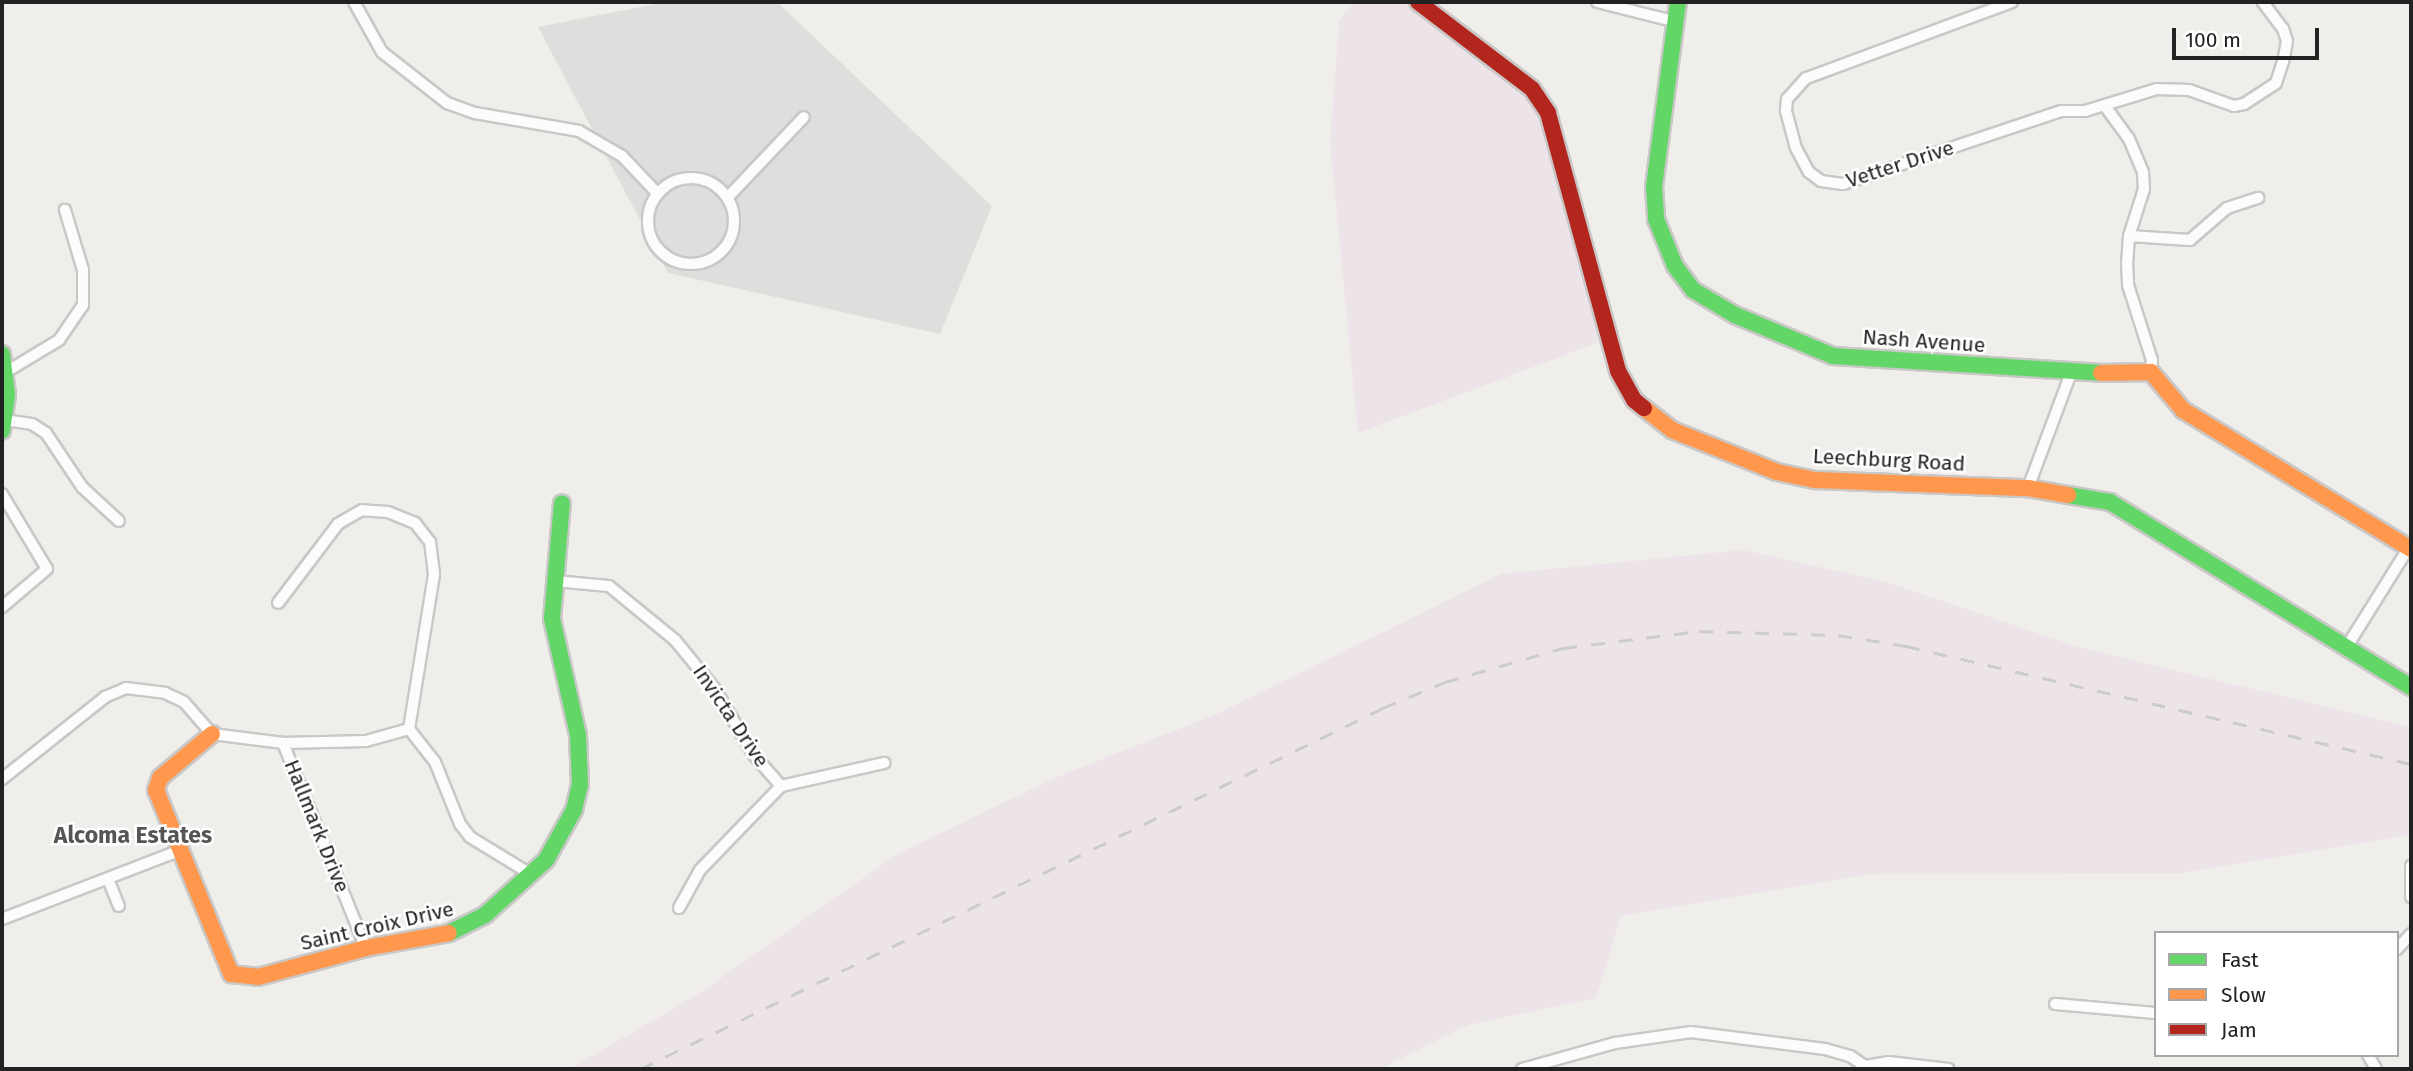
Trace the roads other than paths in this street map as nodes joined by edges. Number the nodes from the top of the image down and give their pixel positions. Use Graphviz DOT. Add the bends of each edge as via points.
graph roads {
  1 [pos="354,2"];
  2 [pos="1418,2"];
  3 [pos="1597,2"];
  4 [pos="1678,2"];
  5 [pos="2012,2"];
  6 [pos="2263,2"];
  7 [pos="1673,21"];
  8 [pos="2105,106"];
  9 [pos="804,117"];
  10 [pos="658,194"];
  11 [pos="728,197"];
  12 [pos="2258,198"];
  13 [pos="65,210"];
  14 [pos="2129,236"];
  15 [pos="2,354"];
  16 [pos="6,372"];
  17 [pos="2151,372"];
  18 [pos="2071,373"];
  19 [pos="3,425"];
  20 [pos="2028,488"];
  21 [pos="2,494"];
  22 [pos="562,503"];
  23 [pos="119,521"];
  24 [pos="2410,547"];
  25 [pos="555,581"];
  26 [pos="278,603"];
  27 [pos="2,607"];
  28 [pos="2346,648"];
  29 [pos="2411,688"];
  30 [pos="409,729"];
  31 [pos="212,734"];
  32 [pos="283,743"];
  33 [pos="884,763"];
  34 [pos="2,779"];
  35 [pos="781,786"];
  36 [pos="178,851"];
  37 [pos="2411,866"];
  38 [pos="529,873"];
  39 [pos="108,879"];
  40 [pos="2411,897"];
  41 [pos="119,906"];
  42 [pos="679,908"];
  43 [pos="2,919"];
  44 [pos="2411,934"];
  45 [pos="2399,947"];
  46 [pos="366,948"];
  47 [pos="2055,1004"];
  48 [pos="2154,1013"];
  49 [pos="1868,1067"];
  50 [pos="1522,1069"];
  51 [pos="1949,1069"];
  1 -- 10 [label="street" via="382,52 447,103 475,113 579,131 622,156"];
  2 -- 20 [label="street, Leechburg Road" via="1532,89 1548,113 1618,372 1634,400 1655,417 1700,443 1777,472 1816,480"];
  3 -- 7 [label="street"];
  4 -- 7 [label="street, Nash Avenue"];
  5 -- 8 [label="street, Vetter Drive" via="1806,78 1787,99 1786,111 1796,148 1809,172 1821,181 1843,184 2062,111"];
  6 -- 8 [label="street, Vetter Drive" via="2278,18 2287,41 2276,83 2268,92 2234,106 2170,87"];
  7 -- 18 [label="street, Nash Avenue" via="1654,187 1656,219 1675,266 1693,290 1735,316 1833,356"];
  8 -- 14 [label="street" via="2129,139 2143,172 2144,189"];
  9 -- 11 [label="street"];
  10 -- 11 [label="street" via="676,181 691,178 708,182"];
  10 -- 11 [label="street" via="650,208 650,234 669,258 691,265 715,258 732,234"];
  12 -- 14 [label="street" via="2227,208 2190,240"];
  13 -- 16 [label="street" via="83,270 83,305 59,340"];
  14 -- 17 [label="street" via="2129,285 2147,337"];
  15 -- 16 [label="street"];
  16 -- 19 [label="street"];
  17 -- 18 [label="street, Nash Avenue"];
  17 -- 24 [label="street" via="2183,410"];
  18 -- 20 [label="street"];
  19 -- 23 [label="street" via="32,424 46,433 82,487"];
  20 -- 28 [label="street, Leechburg Road" via="2079,494 2130,512"];
  21 -- 27 [label="street" via="47,569"];
  22 -- 25 [label="street, Saint Croix Drive"];
  24 -- 28 [label="street"];
  25 -- 35 [label="street, Invicta Drive" via="609,586 675,640 715,689 753,754"];
  25 -- 38 [label="street, Saint Croix Drive" via="552,619 578,735 580,785 561,837 547,860"];
  26 -- 30 [label="street" via="338,524 362,510 388,512 415,523 430,542 434,574"];
  28 -- 29 [label="street, Leechburg Road"];
  30 -- 32 [label="street" via="366,741"];
  30 -- 38 [label="street" via="435,762 460,824 470,837"];
  31 -- 32 [label="street"];
  31 -- 34 [label="street" via="191,709 165,692 126,688 105,697"];
  31 -- 36 [label="street, Saint Croix Drive" via="160,778 156,790"];
  32 -- 46 [label="street, Hallmark Drive"];
  33 -- 35 [label="street, Invicta Drive"];
  35 -- 42 [label="street" via="700,870"];
  36 -- 39 [label="street"];
  36 -- 46 [label="street, Saint Croix Drive" via="231,974 258,977"];
  37 -- 40 [label="street"];
  38 -- 46 [label="street, Saint Croix Drive" via="485,915 463,929"];
  39 -- 41 [label="street"];
  39 -- 43 [label="street"];
  44 -- 45 [label="street"];
  47 -- 48 [label="street"];
  49 -- 50 [label="street" via="1825,1049 1691,1032 1615,1044"];
  49 -- 51 [label="street" via="1889,1062"];
}
